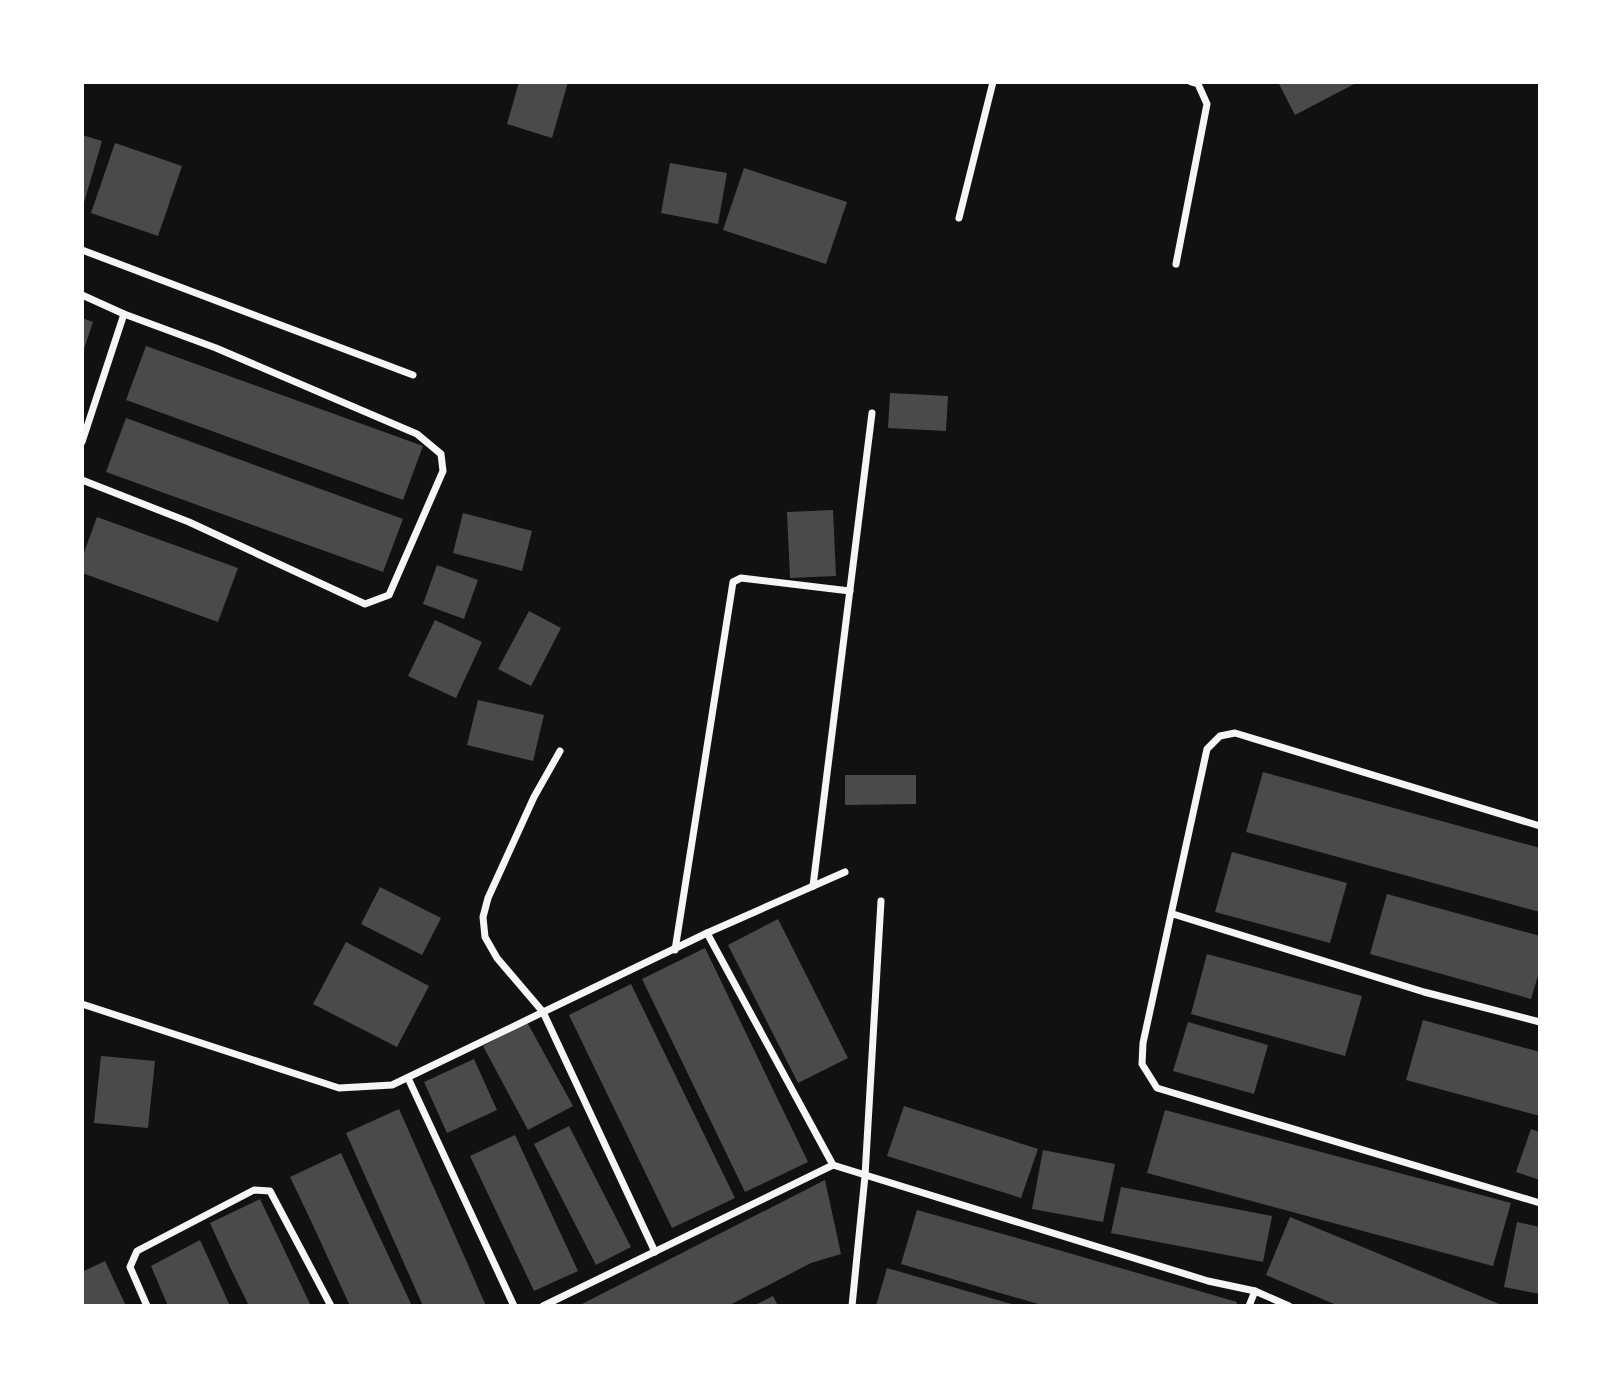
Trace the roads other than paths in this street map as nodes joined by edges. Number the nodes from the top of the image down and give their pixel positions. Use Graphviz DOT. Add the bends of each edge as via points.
graph roads {
  1 [pos="993,82"];
  2 [pos="1191,82"];
  3 [pos="959,218"];
  4 [pos="82,250"];
  5 [pos="1175,264"];
  6 [pos="82,295"];
  7 [pos="124,314"];
  8 [pos="413,375"];
  9 [pos="872,413"];
  10 [pos="82,442"];
  11 [pos="82,480"];
  12 [pos="850,591"];
  13 [pos="560,751"];
  14 [pos="1540,826"];
  15 [pos="845,872"];
  16 [pos="813,886"];
  17 [pos="881,901"];
  18 [pos="1173,914"];
  19 [pos="707,933"];
  20 [pos="675,950"];
  21 [pos="82,1004"];
  22 [pos="543,1012"];
  23 [pos="1540,1022"];
  24 [pos="408,1078"];
  25 [pos="833,1165"];
  26 [pos="865,1176"];
  27 [pos="1540,1203"];
  28 [pos="655,1252"];
  29 [pos="1255,1291"];
  30 [pos="147,1306"];
  31 [pos="331,1306"];
  32 [pos="514,1306"];
  33 [pos="543,1306"];
  34 [pos="852,1306"];
  35 [pos="1249,1306"];
  36 [pos="1289,1306"];
  1 -- 3 [label="street"];
  2 -- 5 [label="street" via="1198,84 1207,104"];
  4 -- 8 [label="street"];
  6 -- 7 [label="street"];
  7 -- 10 [label="street"];
  7 -- 11 [label="street" via="417,434 441,454 443,471 389,595 365,604 189,522"];
  9 -- 12 [label="street"];
  12 -- 16 [label="street"];
  12 -- 20 [label="street" via="741,578 733,582"];
  13 -- 22 [label="street" via="534,796 483,917 485,937 497,958"];
  14 -- 18 [label="street" via="1235,733 1220,736 1207,749"];
  15 -- 16 [label="street"];
  16 -- 19 [label="street"];
  17 -- 26 [label="street"];
  18 -- 23 [label="street" via="1424,992"];
  18 -- 27 [label="street" via="1143,1043 1142,1064 1157,1088"];
  19 -- 20 [label="street"];
  19 -- 25 [label="street"];
  20 -- 22 [label="street"];
  21 -- 24 [label="street" via="339,1088 392,1085"];
  22 -- 24 [label="street"];
  22 -- 28 [label="street"];
  24 -- 32 [label="street"];
  25 -- 26 [label="street"];
  25 -- 28 [label="street"];
  26 -- 29 [label="street" via="1208,1281"];
  26 -- 34 [label="street"];
  28 -- 33 [label="street"];
  29 -- 35 [label="street"];
  29 -- 36 [label="street"];
  30 -- 31 [label="street" via="130,1266 137,1251 262,1189 271,1191"];
}
